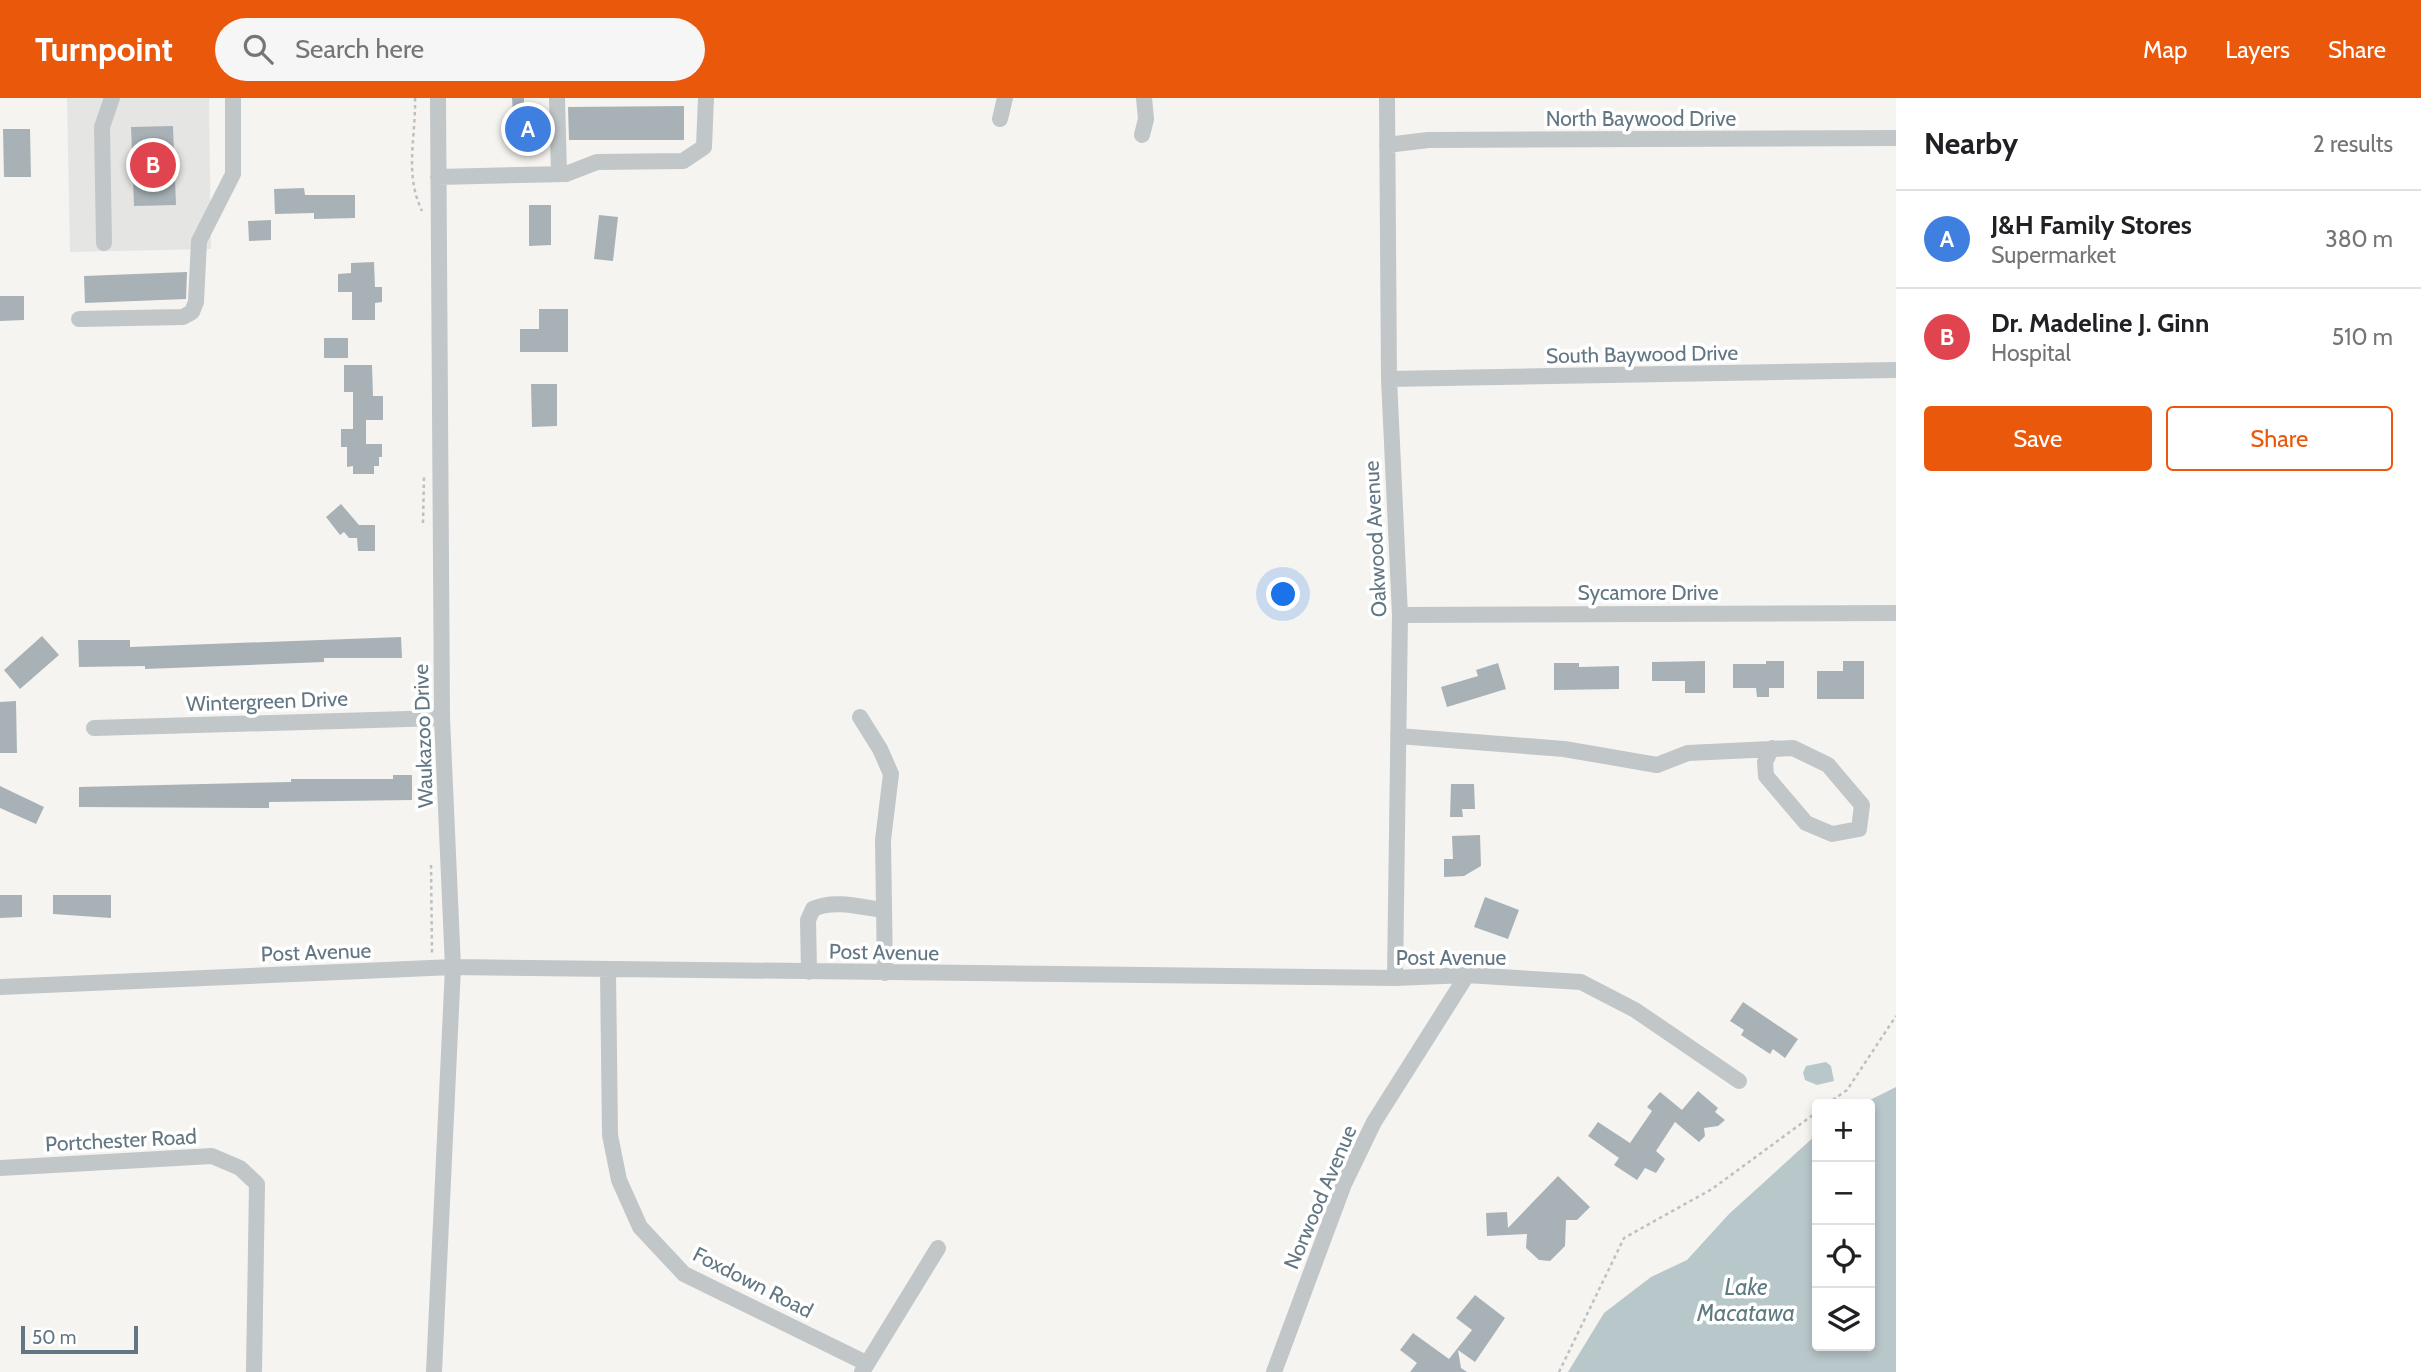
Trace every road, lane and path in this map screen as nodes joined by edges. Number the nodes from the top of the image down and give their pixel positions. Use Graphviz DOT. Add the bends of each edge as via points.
graph roads {
  1 [pos="113,98"];
  2 [pos="233,98"];
  3 [pos="415,98"];
  4 [pos="438,98"];
  5 [pos="557,98"];
  6 [pos="706,98"];
  7 [pos="1005,98"];
  8 [pos="1144,98"];
  9 [pos="1387,98"];
  10 [pos="1000,120"];
  11 [pos="1142,135"];
  12 [pos="1896,138"];
  13 [pos="1387,145"];
  14 [pos="411,158"];
  15 [pos="559,174"];
  16 [pos="438,177"];
  17 [pos="104,243"];
  18 [pos="79,319"];
  19 [pos="1896,370"];
  20 [pos="1388,379"];
  21 [pos="1896,613"];
  22 [pos="1400,615"];
  23 [pos="860,717"];
  24 [pos="442,718"];
  25 [pos="94,728"];
  26 [pos="1398,736"];
  27 [pos="1772,748"];
  28 [pos="883,909"];
  29 [pos="453,967"];
  30 [pos="608,971"];
  31 [pos="809,972"];
  32 [pos="885,973"];
  33 [pos="1467,975"];
  34 [pos="1395,978"];
  35 [pos="0,987"];
  36 [pos="1896,1016"];
  37 [pos="1739,1081"];
  38 [pos="1834,1099"];
  39 [pos="1812,1116"];
  40 [pos="0,1168"];
  41 [pos="938,1248"];
  42 [pos="864,1367"];
  43 [pos="254,1372"];
  44 [pos="434,1372"];
  45 [pos="1274,1372"];
  46 [pos="1559,1372"];
  1 -- 17 [label="street" via="102,127"];
  2 -- 18 [label="street" via="233,174 199,241 195,307 183,317"];
  3 -- 14 [label="path"];
  4 -- 16 [label="street, Waukazoo Drive"];
  5 -- 15 [label="street"];
  6 -- 15 [label="street" via="706,140 692,158 597,162 574,173"];
  7 -- 10 [label="street"];
  8 -- 11 [label="street"];
  9 -- 13 [label="street, Oakwood Avenue"];
  12 -- 13 [label="street, North Baywood Drive"];
  13 -- 20 [label="street, Oakwood Avenue"];
  15 -- 16 [label="street"];
  16 -- 24 [label="street, Waukazoo Drive"];
  19 -- 20 [label="street, South Baywood Drive"];
  20 -- 22 [label="street, Oakwood Avenue"];
  21 -- 22 [label="street, Sycamore Drive"];
  22 -- 26 [label="street, Oakwood Avenue"];
  23 -- 28 [label="street" via="891,774 883,840"];
  24 -- 25 [label="street, Wintergreen Drive"];
  24 -- 29 [label="street, Waukazoo Drive"];
  26 -- 27 [label="street" via="1564,749 1657,765 1688,753"];
  26 -- 34 [label="street, Oakwood Avenue"];
  27 -- 27 [label="street" via="1793,748 1828,765 1862,805 1859,829 1832,834 1806,823 1766,776 1765,762"];
  28 -- 31 [label="street" via="838,904 813,909 808,920"];
  28 -- 32 [label="street"];
  29 -- 30 [label="street, Post Avenue"];
  29 -- 35 [label="street, Post Avenue"];
  29 -- 44 [label="street, Waukazoo Drive"];
  30 -- 31 [label="street, Post Avenue"];
  30 -- 42 [label="street, Foxdown Road" via="610,1135 619,1180 640,1227 684,1274"];
  31 -- 32 [label="street, Post Avenue"];
  32 -- 34 [label="street, Post Avenue"];
  33 -- 34 [label="street, Post Avenue"];
  33 -- 37 [label="street, Post Avenue" via="1581,982 1635,1010"];
  33 -- 45 [label="street, Norwood Avenue" via="1374,1122 1344,1184"];
  36 -- 38 [label="path" via="1847,1090"];
  39 -- 46 [label="path" via="1712,1189 1624,1238"];
  40 -- 43 [label="street, Portchester Road" via="212,1156 240,1168 257,1184"];
  41 -- 42 [label="street"];
}
